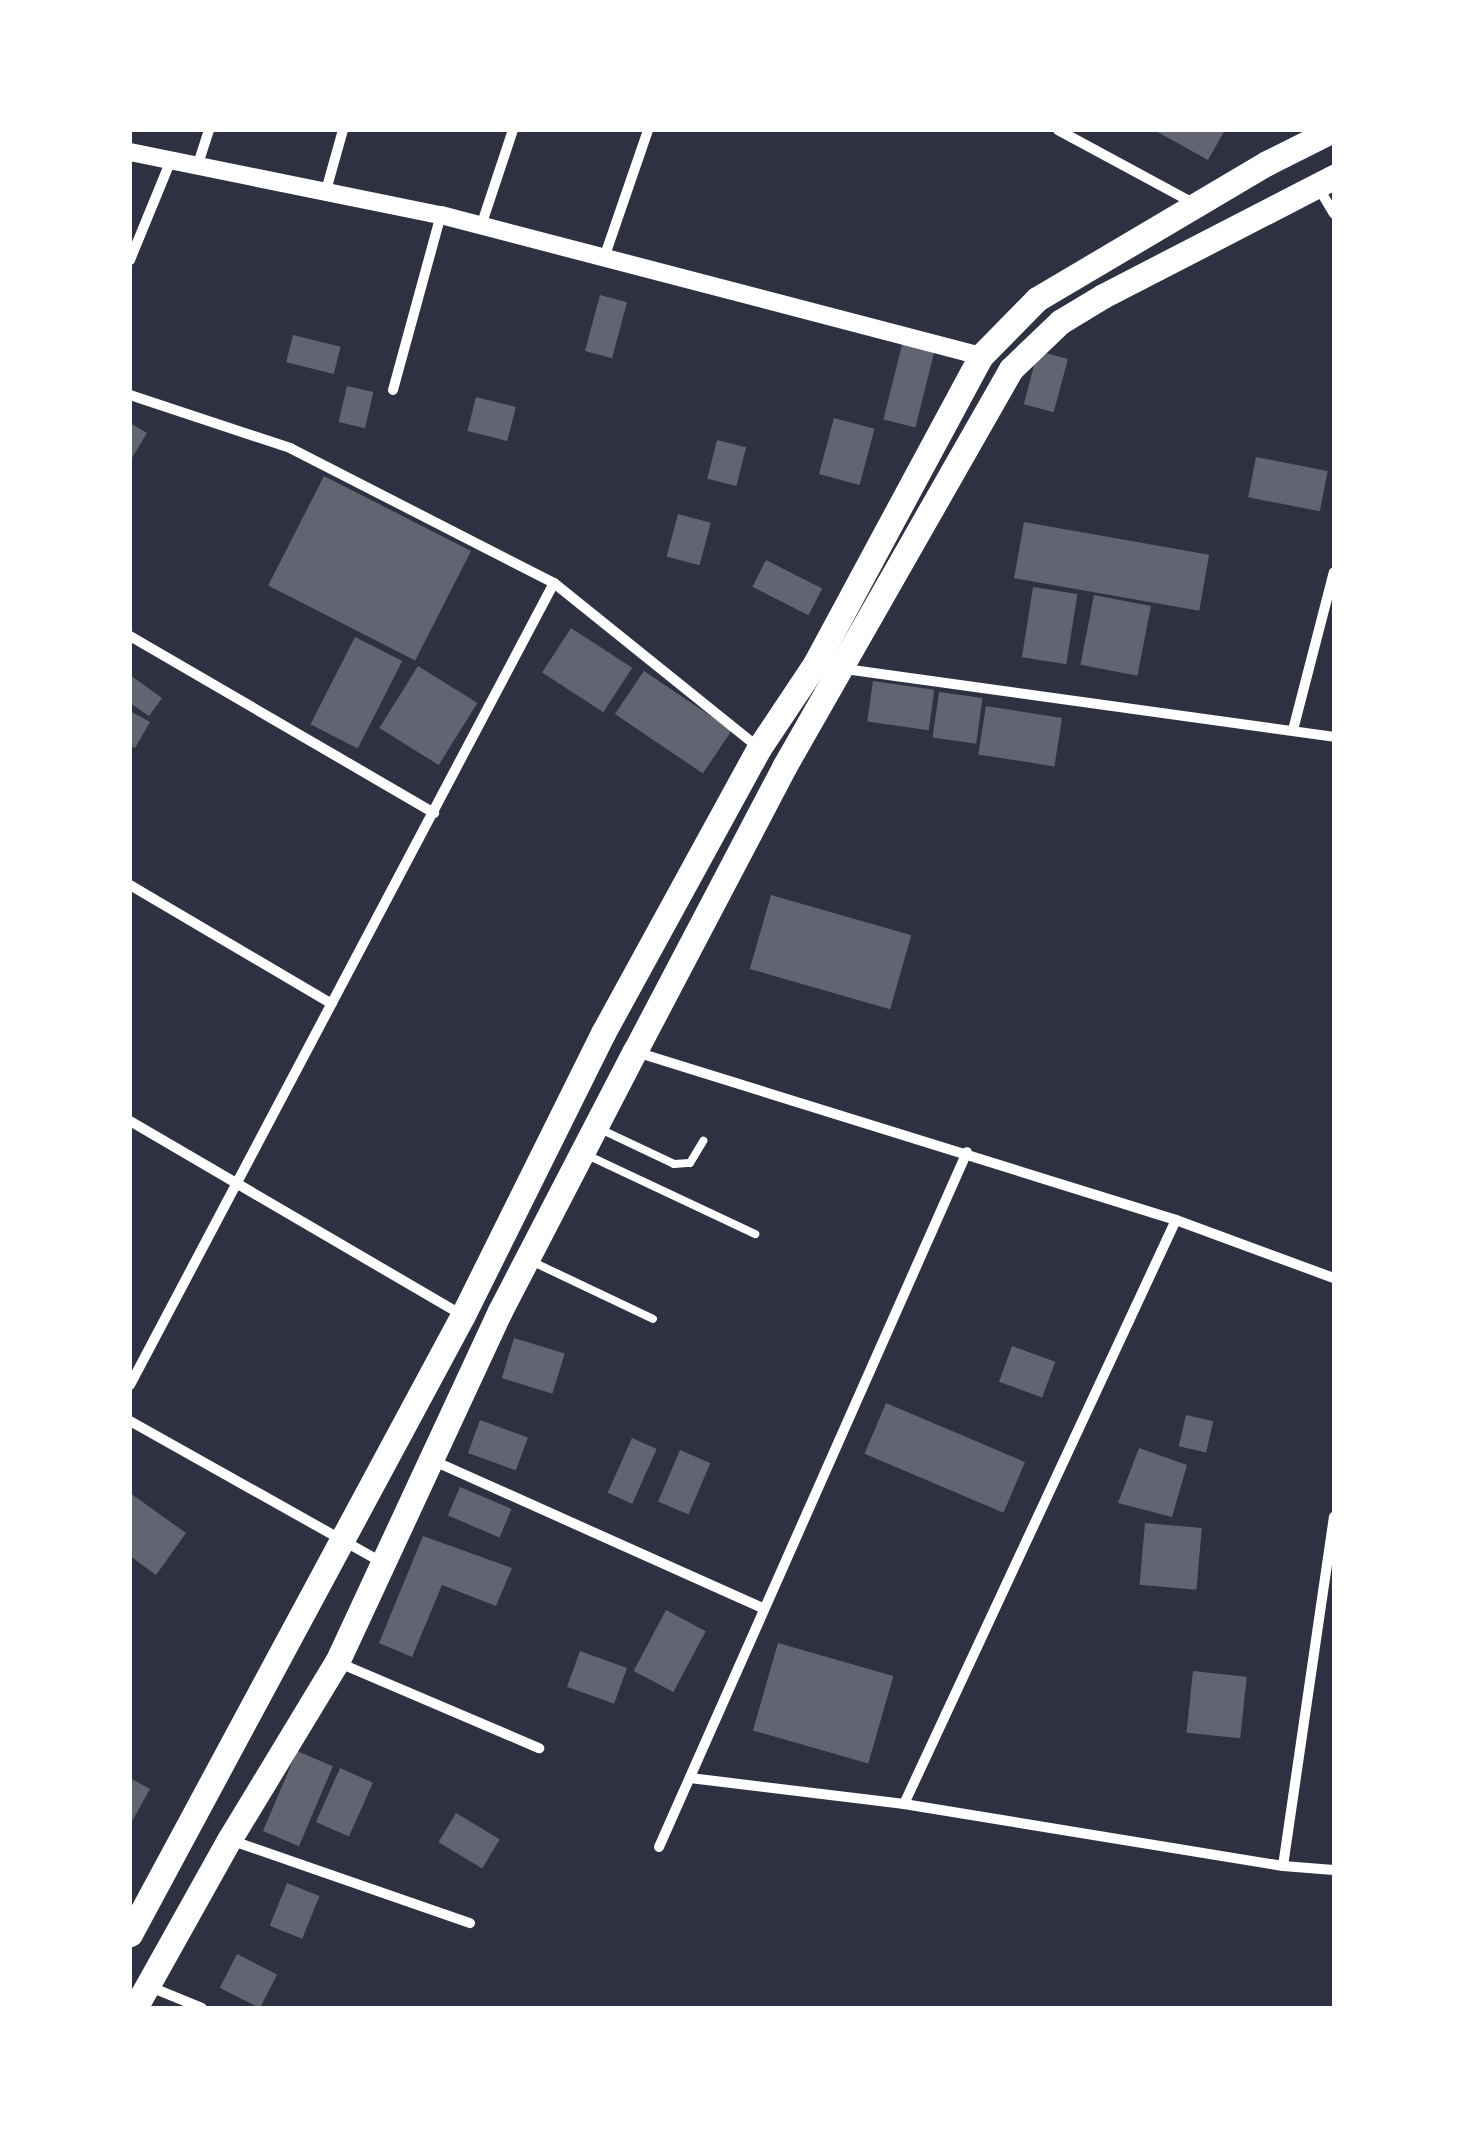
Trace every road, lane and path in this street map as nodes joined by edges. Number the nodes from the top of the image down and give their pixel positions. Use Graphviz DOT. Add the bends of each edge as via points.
graph roads {
  1 [pos="208,130"];
  2 [pos="343,130"];
  3 [pos="513,130"];
  4 [pos="648,130"];
  5 [pos="1058,130"];
  6 [pos="1328,131"];
  7 [pos="130,152"];
  8 [pos="171,160"];
  9 [pos="196,168"];
  10 [pos="1326,182"];
  11 [pos="324,194"];
  12 [pos="1195,205"];
  13 [pos="1334,214"];
  14 [pos="441,215"];
  15 [pos="480,227"];
  16 [pos="604,258"];
  17 [pos="130,260"];
  18 [pos="981,356"];
  19 [pos="392,390"];
  20 [pos="130,395"];
  21 [pos="1334,572"];
  22 [pos="554,583"];
  23 [pos="130,636"];
  24 [pos="827,666"];
  25 [pos="1292,730"];
  26 [pos="1334,737"];
  27 [pos="759,748"];
  28 [pos="434,814"];
  29 [pos="130,884"];
  30 [pos="332,1004"];
  31 [pos="635,1051"];
  32 [pos="130,1121"];
  33 [pos="596,1127"];
  34 [pos="703,1141"];
  35 [pos="967,1152"];
  36 [pos="583,1153"];
  37 [pos="237,1186"];
  38 [pos="1176,1220"];
  39 [pos="755,1234"];
  40 [pos="528,1259"];
  41 [pos="1334,1278"];
  42 [pos="463,1316"];
  43 [pos="654,1318"];
  44 [pos="130,1385"];
  45 [pos="130,1420"];
  46 [pos="434,1461"];
  47 [pos="1334,1517"];
  48 [pos="341,1538"];
  49 [pos="382,1562"];
  50 [pos="762,1608"];
  51 [pos="337,1662"];
  52 [pos="539,1748"];
  53 [pos="690,1778"];
  54 [pos="904,1804"];
  55 [pos="230,1840"];
  56 [pos="659,1847"];
  57 [pos="1284,1866"];
  58 [pos="1334,1870"];
  59 [pos="470,1923"];
  60 [pos="130,1934"];
  61 [pos="141,1997"];
  62 [pos="202,2008"];
  1 -- 9 [label="street"];
  2 -- 11 [label="street"];
  3 -- 15 [label="street"];
  4 -- 16 [label="street"];
  5 -- 12 [label="street"];
  6 -- 12 [label="main road"];
  7 -- 8 [label="street"];
  8 -- 9 [label="street"];
  8 -- 17 [label="street"];
  9 -- 11 [label="street"];
  10 -- 13 [label="street"];
  10 -- 24 [label="main road" via="1211,236 1060,322 1012,369"];
  11 -- 14 [label="street"];
  12 -- 18 [label="main road" via="1037,298"];
  14 -- 15 [label="street"];
  14 -- 19 [label="street"];
  15 -- 16 [label="street"];
  16 -- 18 [label="street"];
  18 -- 24 [label="main road"];
  20 -- 22 [label="street" via="290,448"];
  21 -- 25 [label="street"];
  22 -- 27 [label="street"];
  22 -- 28 [label="street"];
  23 -- 28 [label="street"];
  24 -- 25 [label="street"];
  24 -- 27 [label="main road"];
  24 -- 31 [label="main road"];
  25 -- 26 [label="street"];
  27 -- 42 [label="main road" via="603,1033"];
  28 -- 30 [label="street"];
  29 -- 30 [label="street"];
  30 -- 37 [label="street"];
  31 -- 33 [label="main road"];
  31 -- 35 [label="street"];
  32 -- 37 [label="street"];
  33 -- 34 [label="lane" via="674,1164 690,1163"];
  33 -- 36 [label="main road"];
  35 -- 38 [label="street"];
  35 -- 50 [label="street"];
  36 -- 39 [label="lane"];
  36 -- 40 [label="main road"];
  37 -- 42 [label="street"];
  37 -- 44 [label="street"];
  38 -- 41 [label="street"];
  38 -- 54 [label="street"];
  40 -- 43 [label="lane"];
  40 -- 46 [label="main road"];
  42 -- 48 [label="main road"];
  45 -- 48 [label="street"];
  46 -- 49 [label="main road"];
  46 -- 50 [label="street"];
  47 -- 57 [label="street"];
  48 -- 49 [label="street"];
  48 -- 60 [label="main road"];
  49 -- 51 [label="main road"];
  50 -- 53 [label="street"];
  51 -- 52 [label="street"];
  51 -- 55 [label="main road"];
  53 -- 54 [label="street"];
  53 -- 56 [label="street"];
  54 -- 57 [label="street"];
  55 -- 59 [label="street"];
  55 -- 61 [label="main road"];
  57 -- 58 [label="street"];
  61 -- 62 [label="street"];
}
